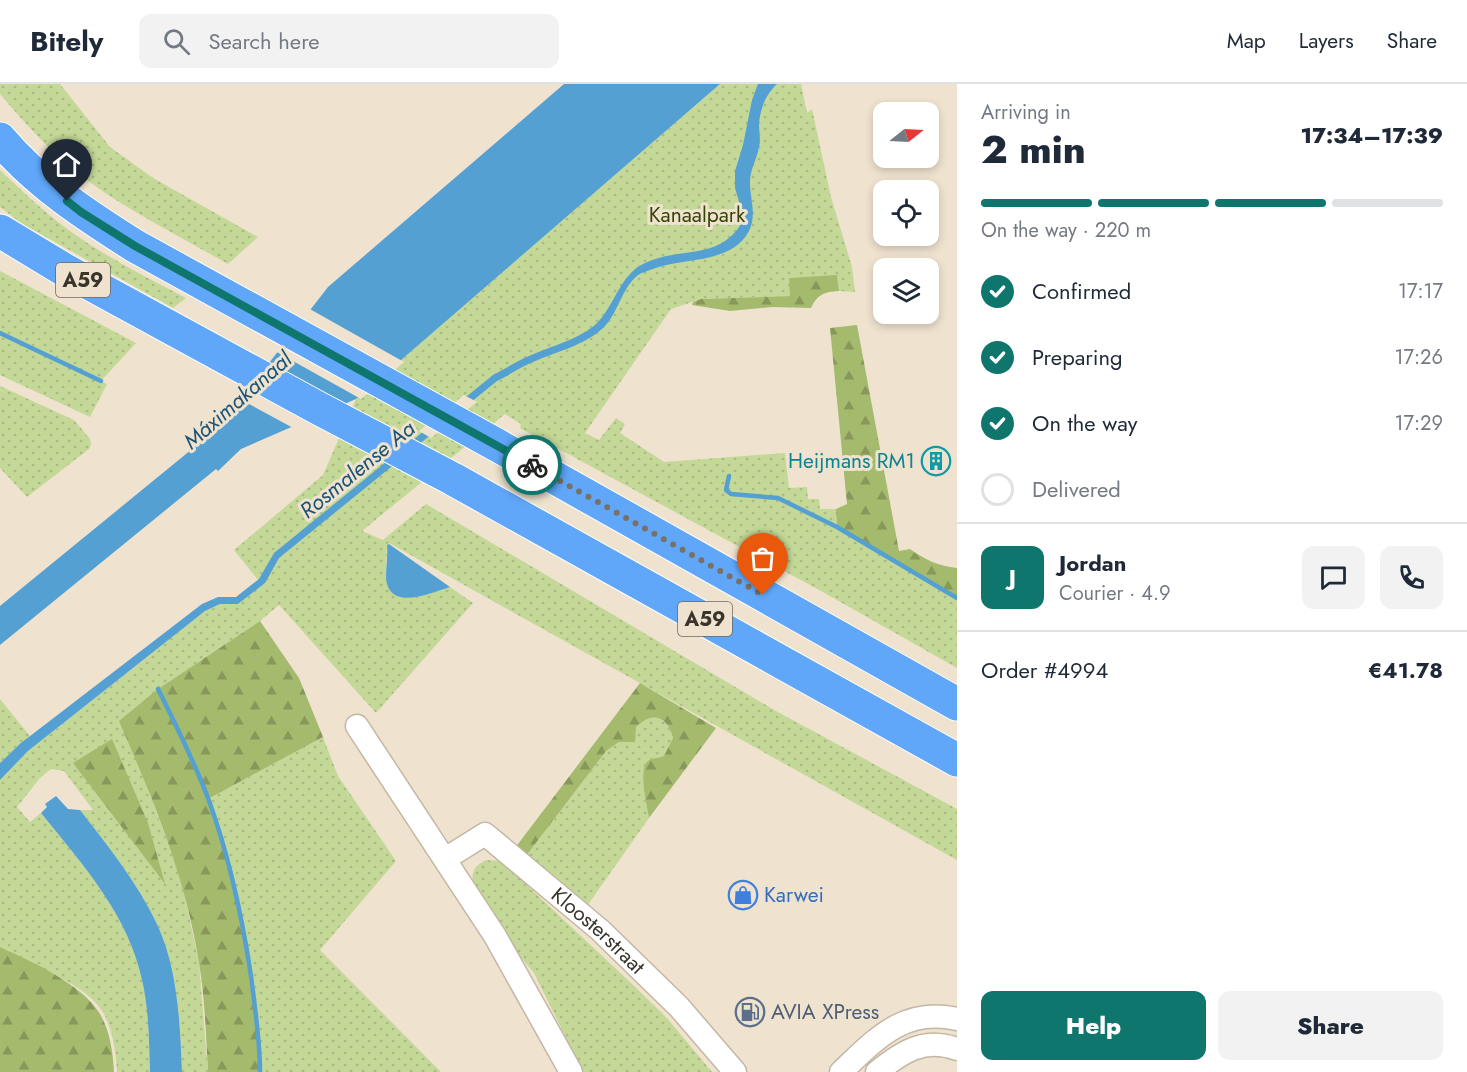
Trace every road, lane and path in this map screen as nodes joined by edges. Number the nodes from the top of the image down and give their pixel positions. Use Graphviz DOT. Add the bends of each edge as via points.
graph roads {
  1 [pos="0,139"];
  2 [pos="5,232"];
  3 [pos="957,704"];
  4 [pos="357,726"];
  5 [pos="957,760"];
  6 [pos="445,859"];
  7 [pos="957,1019"];
  8 [pos="957,1049"];
  9 [pos="571,1072"];
  10 [pos="735,1072"];
  11 [pos="841,1072"];
  12 [pos="877,1072"];
  1 -- 3 [label="highway, A59" via="81,212 135,246"];
  2 -- 5 [label="highway, A59" via="63,269 453,478"];
  4 -- 6 [label="street"];
  6 -- 9 [label="street" via="495,936"];
  6 -- 10 [label="street, Kloosterstraat" via="485,834 600,930 679,1006"];
  7 -- 11 [label="street" via="929,1016 899,1024"];
  8 -- 12 [label="street" via="934,1044 910,1048"];
}
